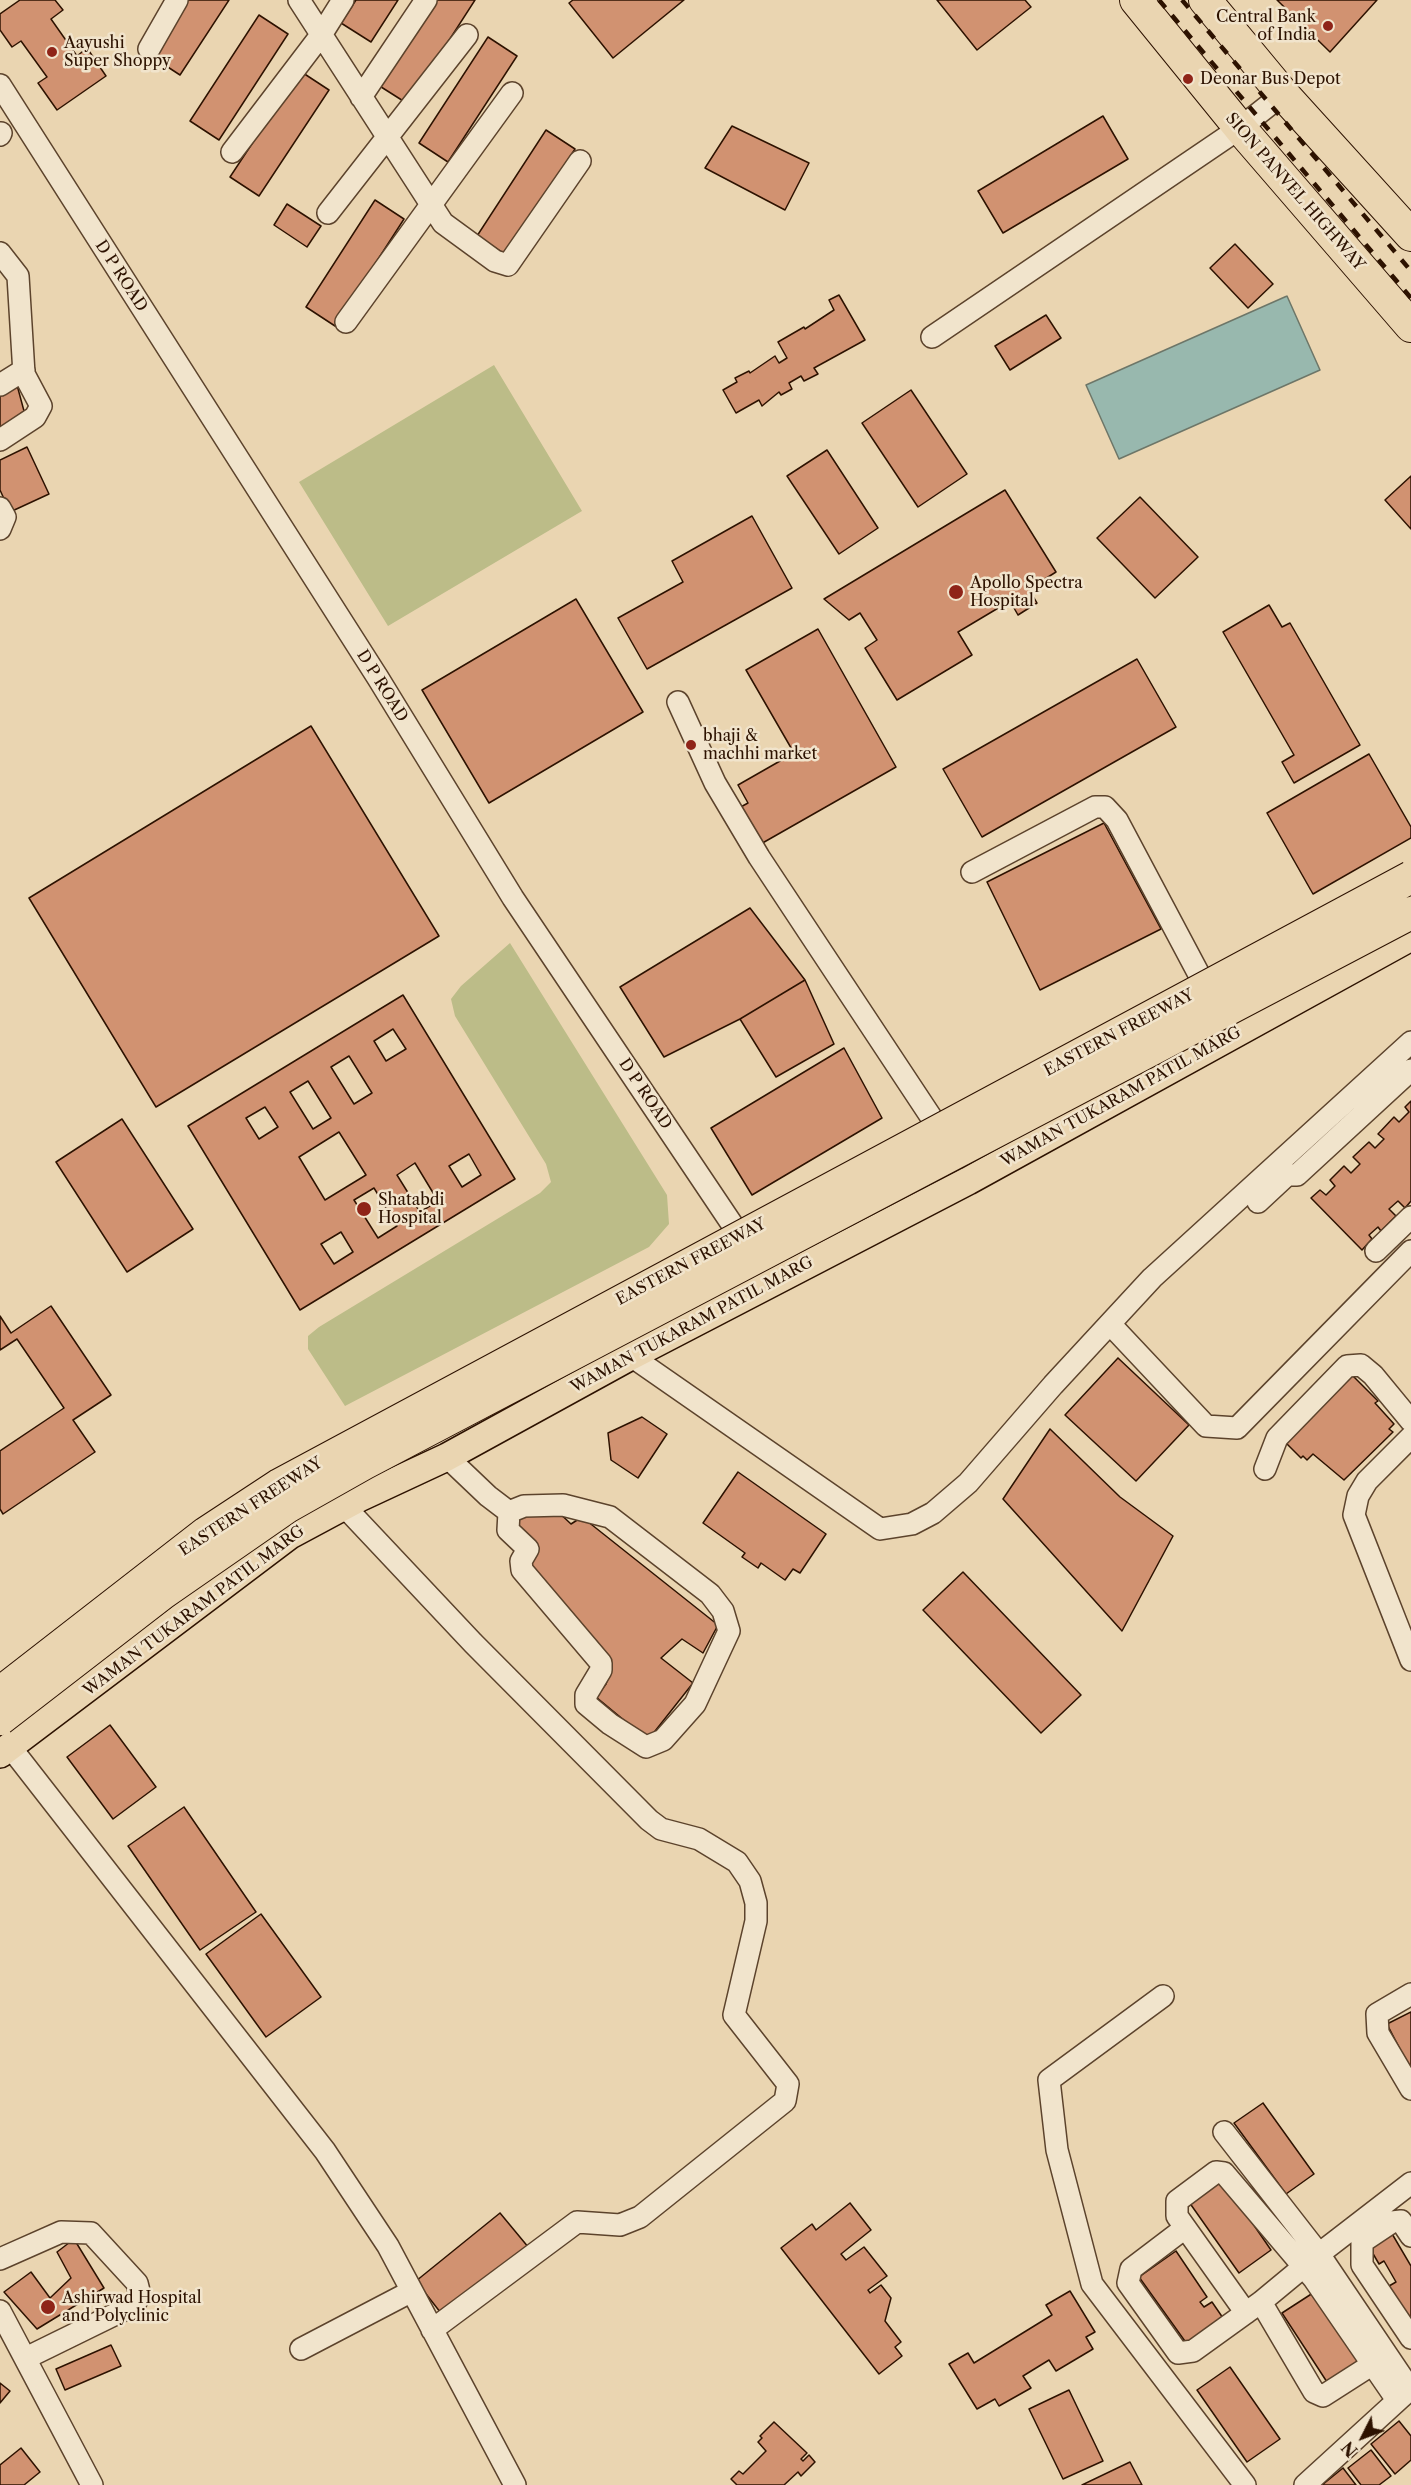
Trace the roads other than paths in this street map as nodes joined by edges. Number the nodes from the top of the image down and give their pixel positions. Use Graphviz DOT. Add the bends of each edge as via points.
graph roads {
  1 [pos="177,0"];
  2 [pos="298,0"];
  3 [pos="344,0"];
  4 [pos="426,0"];
  5 [pos="1136,0"];
  6 [pos="1205,0"];
  7 [pos="321,34"];
  8 [pos="467,35"];
  9 [pos="149,49"];
  10 [pos="0,86"];
  11 [pos="512,93"];
  12 [pos="1283,94"];
  13 [pos="361,97"];
  14 [pos="1240,128"];
  15 [pos="388,138"];
  16 [pos="232,152"];
  17 [pos="580,161"];
  18 [pos="432,204"];
  19 [pos="328,213"];
  20 [pos="1411,236"];
  21 [pos="4,267"];
  22 [pos="346,322"];
  23 [pos="1411,326"];
  24 [pos="932,337"];
  25 [pos="24,370"];
  26 [pos="0,385"];
  27 [pos="0,440"];
  28 [pos="0,508"];
  29 [pos="0,529"];
  30 [pos="678,702"];
  31 [pos="1411,870"];
  32 [pos="972,872"];
  33 [pos="1411,877"];
  34 [pos="1411,913"];
  35 [pos="1326,914"];
  36 [pos="1411,937"];
  37 [pos="1350,970"];
  38 [pos="1203,982"];
  39 [pos="1411,1042"];
  40 [pos="1411,1070"];
  41 [pos="976,1101"];
  42 [pos="934,1123"];
  43 [pos="1008,1160"];
  44 [pos="1258,1202"];
  45 [pos="1411,1217"];
  46 [pos="735,1228"];
  47 [pos="1377,1251"];
  48 [pos="1411,1251"];
  49 [pos="769,1283"];
  50 [pos="1110,1323"];
  51 [pos="631,1356"];
  52 [pos="1411,1421"];
  53 [pos="1411,1437"];
  54 [pos="447,1457"];
  55 [pos="1265,1469"];
  56 [pos="344,1506"];
  57 [pos="509,1512"];
  58 [pos="1411,1660"];
  59 [pos="0,1673"];
  60 [pos="0,1693"];
  61 [pos="0,1719"];
  62 [pos="5,1751"];
  63 [pos="1411,1994"];
  64 [pos="1163,1996"];
  65 [pos="1411,2089"];
  66 [pos="1224,2132"];
  67 [pos="1411,2183"];
  68 [pos="1185,2228"];
  69 [pos="1366,2228"];
  70 [pos="1411,2236"];
  71 [pos="0,2259"];
  72 [pos="1311,2261"];
  73 [pos="412,2291"];
  74 [pos="1253,2307"];
  75 [pos="0,2311"];
  76 [pos="432,2330"];
  77 [pos="1411,2338"];
  78 [pos="301,2349"];
  79 [pos="26,2358"];
  80 [pos="1373,2364"];
  81 [pos="1406,2393"];
  82 [pos="92,2485"];
  83 [pos="515,2485"];
  84 [pos="1245,2485"];
  85 [pos="1305,2485"];
  1 -- 9 [label="street"];
  2 -- 7 [label="street"];
  3 -- 7 [label="street"];
  4 -- 13 [label="street"];
  5 -- 14 [label="highway, SION PANVEL HIGHWAY"];
  6 -- 12 [label="highway"];
  7 -- 13 [label="street"];
  7 -- 16 [label="street"];
  8 -- 15 [label="street"];
  10 -- 46 [label="street, D P ROAD" via="378,678 513,898"];
  11 -- 18 [label="street"];
  12 -- 14 [label="street"];
  12 -- 20 [label="highway"];
  13 -- 15 [label="street"];
  14 -- 23 [label="highway, SION PANVEL HIGHWAY"];
  14 -- 24 [label="street"];
  15 -- 18 [label="street"];
  15 -- 19 [label="street"];
  17 -- 18 [label="street" via="508,265 495,261 443,223"];
  18 -- 22 [label="street"];
  21 -- 25 [label="street" via="18,276"];
  25 -- 26 [label="street"];
  25 -- 27 [label="street" via="28,386 41,406 35,417"];
  28 -- 29 [label="street" via="5,517"];
  30 -- 42 [label="street" via="715,783 759,857"];
  31 -- 35 [label="main road"];
  32 -- 38 [label="street" via="1095,807 1105,807 1117,820"];
  33 -- 60 [label="highway, EASTERN FREEWAY, bridge" via="279,1485 197,1540"];
  34 -- 61 [label="highway, EASTERN FREEWAY, bridge" via="307,1496 163,1593"];
  35 -- 37 [label="main road"];
  35 -- 38 [label="main road"];
  36 -- 37 [label="main road, WAMAN TUKARAM PATIL MARG"];
  37 -- 43 [label="main road, WAMAN TUKARAM PATIL MARG"];
  38 -- 41 [label="main road"];
  39 -- 50 [label="street" via="1213,1221"];
  40 -- 44 [label="street" via="1297,1175 1287,1175"];
  41 -- 42 [label="main road"];
  41 -- 43 [label="main road"];
  42 -- 46 [label="main road"];
  43 -- 49 [label="main road, WAMAN TUKARAM PATIL MARG"];
  45 -- 47 [label="street"];
  46 -- 49 [label="street, D P ROAD"];
  46 -- 59 [label="main road" via="274,1472"];
  48 -- 50 [label="street" via="1238,1428 1206,1426"];
  49 -- 51 [label="main road, WAMAN TUKARAM PATIL MARG"];
  50 -- 51 [label="street" via="951,1499 912,1524 880,1529"];
  51 -- 54 [label="main road, WAMAN TUKARAM PATIL MARG"];
  52 -- 55 [label="street" via="1373,1375 1361,1365 1347,1366 1277,1437"];
  53 -- 58 [label="street" via="1367,1481 1358,1496 1354,1515"];
  54 -- 56 [label="main road, WAMAN TUKARAM PATIL MARG"];
  54 -- 57 [label="street"];
  56 -- 62 [label="main road, WAMAN TUKARAM PATIL MARG" via="290,1535"];
  56 -- 76 [label="street" via="649,1820 661,1829 699,1839 737,1862 750,1881 756,1922 734,2015 788,2084 785,2101 640,2217 620,2225 577,2222"];
  57 -- 57 [label="street" via="508,1530 528,1549 521,1561 522,1570 601,1663 586,1695 586,1704 646,1747 663,1740 695,1704 729,1631 723,1611 710,1594 610,1517 563,1505 524,1506"];
  62 -- 73 [label="street" via="325,2151 388,2246"];
  63 -- 65 [label="street" via="1377,2014 1378,2033"];
  64 -- 84 [label="street" via="1049,2079 1057,2150 1092,2284"];
  66 -- 72 [label="street"];
  67 -- 69 [label="street"];
  68 -- 72 [label="street" via="1177,2216 1177,2201 1216,2172 1224,2173"];
  68 -- 74 [label="street"];
  68 -- 74 [label="street" via="1131,2269 1128,2283 1178,2354 1193,2350"];
  69 -- 70 [label="street" via="1401,2221"];
  69 -- 72 [label="street"];
  69 -- 77 [label="street" via="1362,2265"];
  71 -- 79 [label="street" via="61,2232 91,2233 139,2289 134,2306"];
  72 -- 74 [label="street"];
  72 -- 80 [label="street"];
  72 -- 81 [label="street"];
  73 -- 76 [label="street"];
  73 -- 78 [label="street"];
  74 -- 80 [label="street" via="1314,2392 1323,2396"];
  75 -- 79 [label="street"];
  76 -- 83 [label="street"];
  79 -- 82 [label="street"];
  80 -- 81 [label="street"];
  81 -- 85 [label="street"];
}
